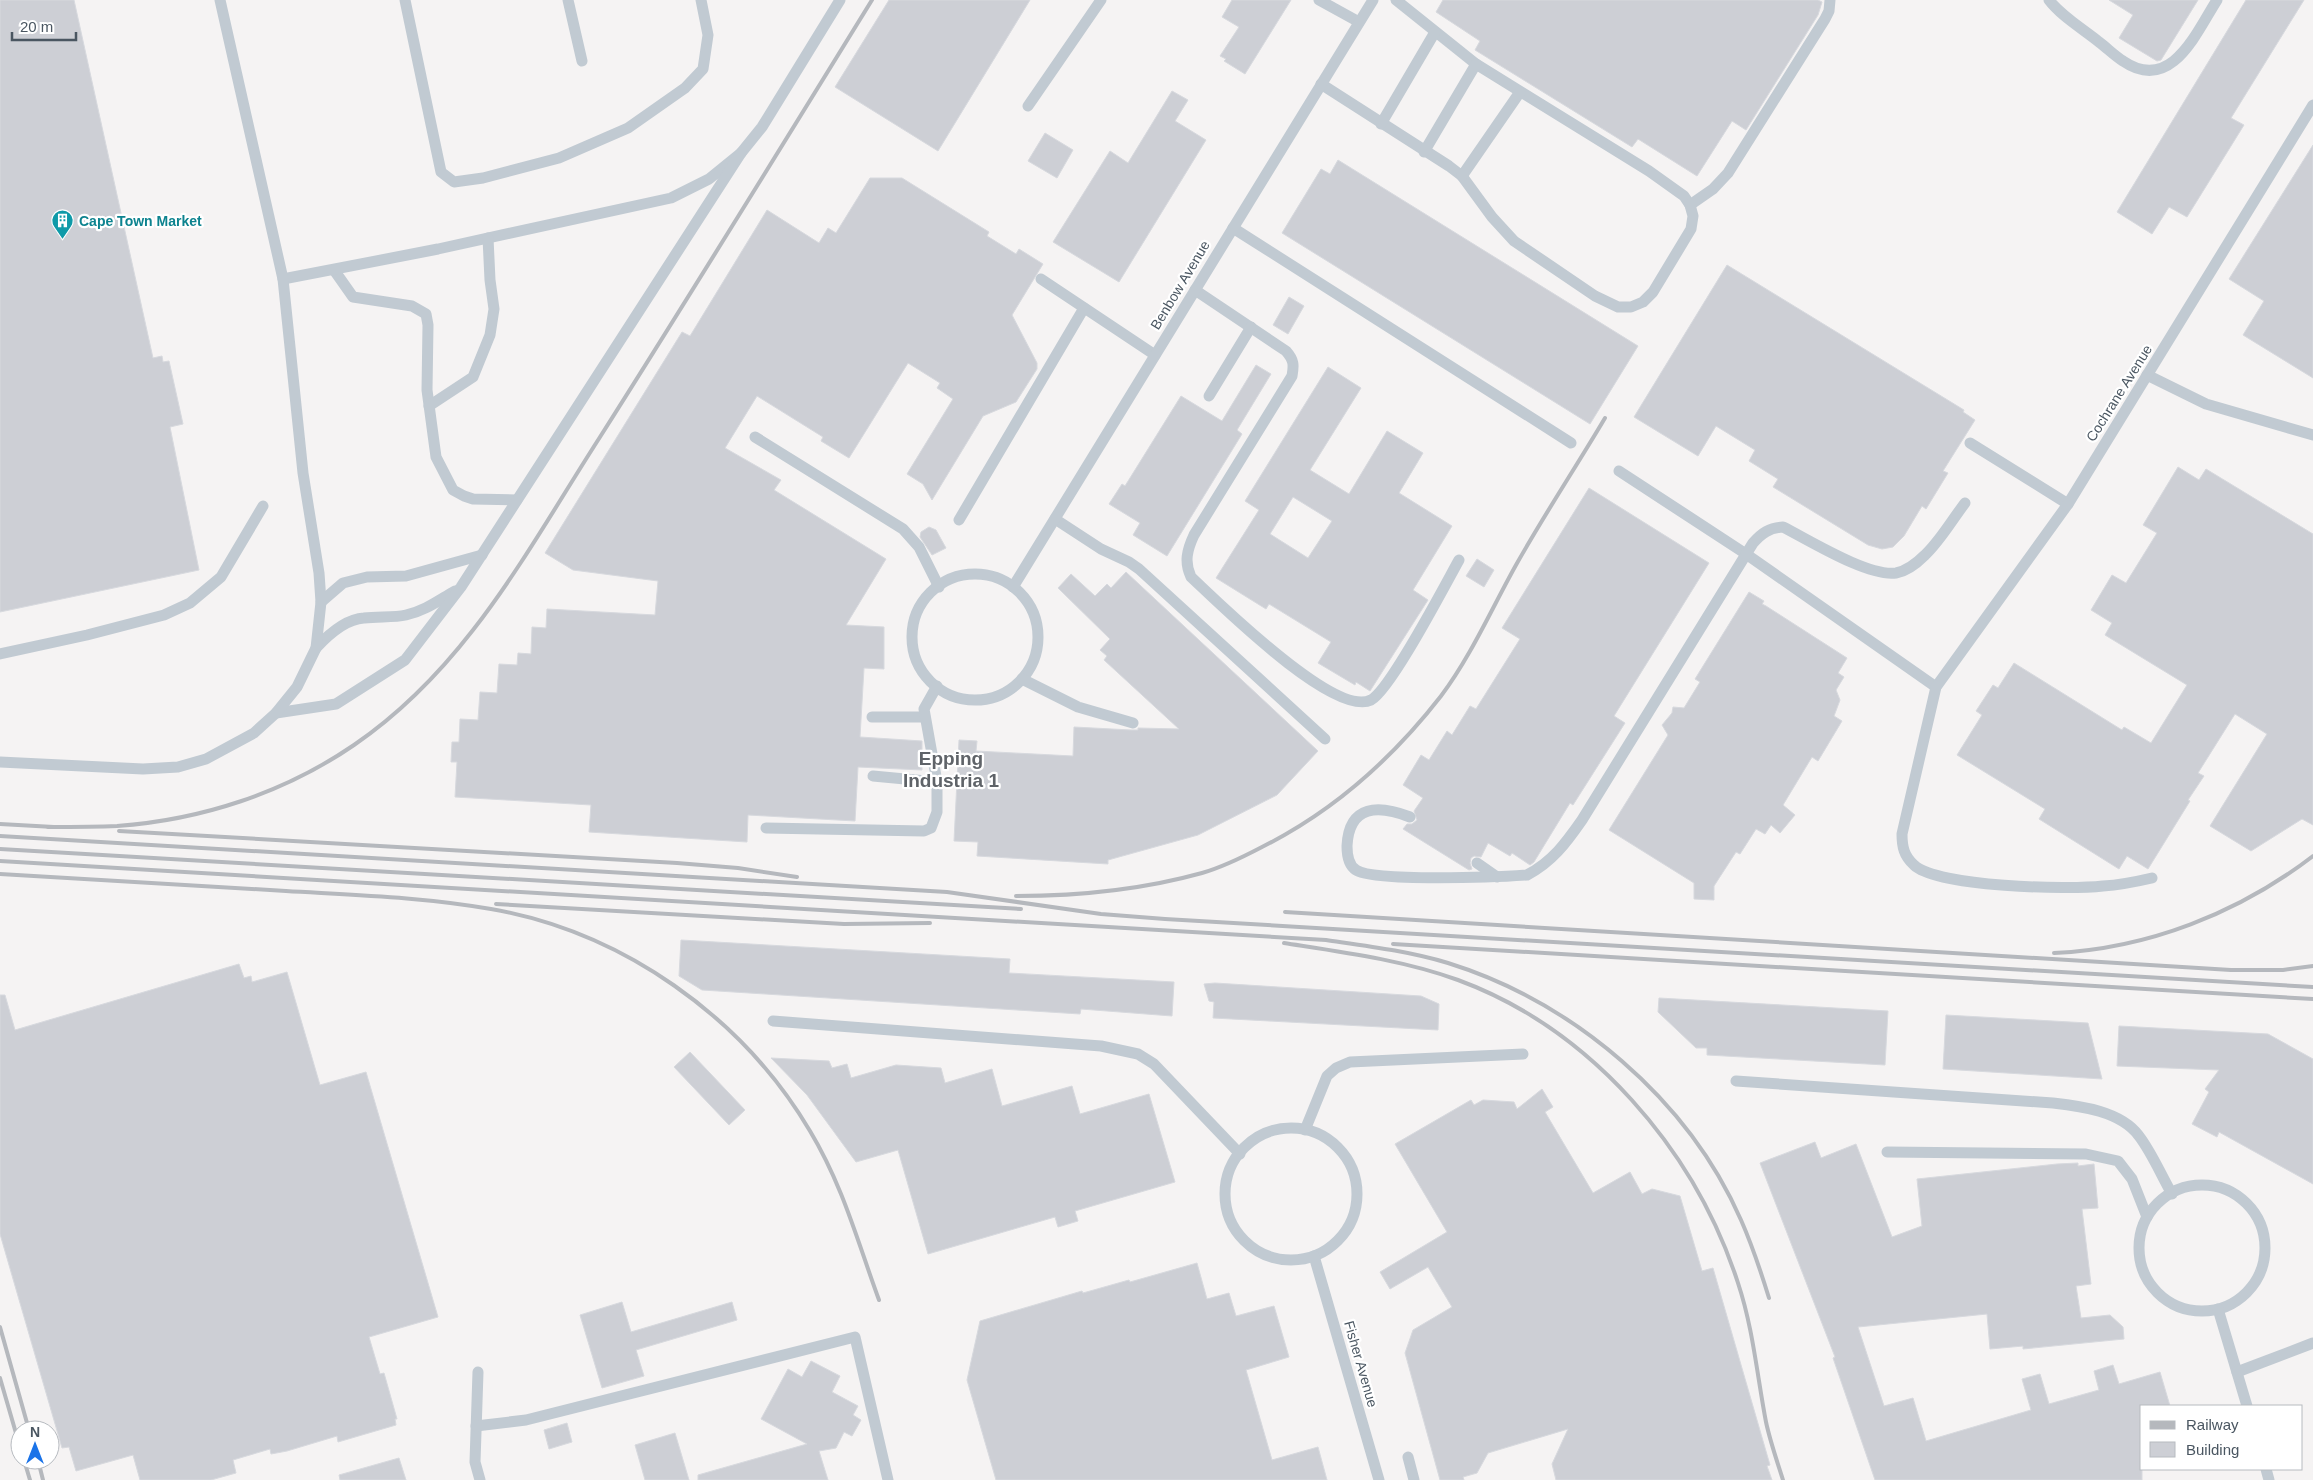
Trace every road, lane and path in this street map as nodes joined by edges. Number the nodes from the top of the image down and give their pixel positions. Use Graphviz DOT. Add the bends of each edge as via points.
graph roads {
  1 [pos="220,0"];
  2 [pos="405,0"];
  3 [pos="568,0"];
  4 [pos="701,0"];
  5 [pos="840,0"];
  6 [pos="1101,0"];
  7 [pos="1318,0"];
  8 [pos="1372,0"];
  9 [pos="1396,0"];
  10 [pos="2049,0"];
  11 [pos="2217,0"];
  12 [pos="1829,5"];
  13 [pos="1359,22"];
  14 [pos="1435,32"];
  15 [pos="582,61"];
  16 [pos="1476,64"];
  17 [pos="1321,84"];
  18 [pos="1520,92"];
  19 [pos="1028,106"];
  20 [pos="2312,110"];
  21 [pos="1381,124"];
  22 [pos="1424,152"];
  23 [pos="740,153"];
  24 [pos="1462,176"];
  25 [pos="1690,205"];
  26 [pos="1233,228"];
  27 [pos="488,238"];
  28 [pos="334,270"];
  29 [pos="1042,279"];
  30 [pos="283,280"];
  31 [pos="1195,290"];
  32 [pos="1084,308"];
  33 [pos="1251,327"];
  34 [pos="1155,356"];
  35 [pos="2148,375"];
  36 [pos="1209,396"];
  37 [pos="429,406"];
  38 [pos="2313,435"];
  39 [pos="754,437"];
  40 [pos="1571,443"];
  41 [pos="1970,443"];
  42 [pos="1619,471"];
  43 [pos="517,500"];
  44 [pos="1965,503"];
  45 [pos="2068,504"];
  46 [pos="263,506"];
  47 [pos="1055,519"];
  48 [pos="959,520"];
  49 [pos="1746,554"];
  50 [pos="482,555"];
  51 [pos="1460,560"];
  52 [pos="461,587"];
  53 [pos="939,587"];
  54 [pos="1014,587"];
  55 [pos="321,602"];
  56 [pos="316,648"];
  57 [pos="0,654"];
  58 [pos="1022,679"];
  59 [pos="937,686"];
  60 [pos="1936,687"];
  61 [pos="276,713"];
  62 [pos="872,717"];
  63 [pos="924,717"];
  64 [pos="1133,723"];
  65 [pos="1325,739"];
  66 [pos="0,762"];
  67 [pos="873,776"];
  68 [pos="937,782"];
  69 [pos="1410,817"];
  70 [pos="766,828"];
  71 [pos="1477,863"];
  72 [pos="1496,877"];
  73 [pos="2152,878"];
  74 [pos="773,1021"];
  75 [pos="1522,1054"];
  76 [pos="1736,1081"];
  77 [pos="1305,1130"];
  78 [pos="1887,1152"];
  79 [pos="1240,1154"];
  80 [pos="2172,1194"];
  81 [pos="2148,1216"];
  82 [pos="1314,1256"];
  83 [pos="2218,1309"];
  84 [pos="2313,1343"];
  85 [pos="478,1372"];
  86 [pos="2237,1372"];
  87 [pos="2247,1405"];
  88 [pos="476,1426"];
  89 [pos="1408,1457"];
  90 [pos="480,1480"];
  91 [pos="888,1480"];
  92 [pos="1380,1480"];
  93 [pos="1414,1480"];
  1 -- 30 [label="lane"];
  2 -- 4 [label="lane" via="441,172 454,182 483,178 559,158 628,128 684,88 703,69 708,35"];
  3 -- 15 [label="lane"];
  5 -- 23 [label="lane" via="762,128"];
  6 -- 19 [label="lane"];
  7 -- 13 [label="lane"];
  8 -- 13 [label="lane, Benbow Avenue"];
  9 -- 14 [label="lane"];
  10 -- 11 [label="lane" via="2124,62 2154,72 2165,69 2188,47"];
  12 -- 25 [label="lane" via="1728,173 1713,189"];
  13 -- 17 [label="lane, Benbow Avenue"];
  14 -- 16 [label="lane"];
  14 -- 21 [label="lane"];
  16 -- 18 [label="lane"];
  16 -- 22 [label="lane"];
  17 -- 21 [label="lane"];
  17 -- 26 [label="lane, Benbow Avenue"];
  18 -- 24 [label="lane"];
  18 -- 25 [label="lane" via="1649,171 1684,196"];
  20 -- 35 [label="lane, Cochrane Avenue"];
  21 -- 22 [label="lane"];
  22 -- 24 [label="lane"];
  23 -- 27 [label="lane" via="709,179 671,198"];
  23 -- 43 [label="lane"];
  24 -- 25 [label="lane" via="1514,241 1595,296 1618,307 1631,307 1643,302 1653,292 1691,229 1693,216"];
  26 -- 31 [label="lane, Benbow Avenue"];
  26 -- 40 [label="lane"];
  27 -- 28 [label="lane"];
  27 -- 37 [label="lane" via="494,309 490,335 473,377"];
  28 -- 30 [label="lane"];
  28 -- 37 [label="lane" via="354,297 412,306 426,314"];
  29 -- 32 [label="lane"];
  30 -- 55 [label="lane" via="303,473"];
  31 -- 33 [label="lane"];
  31 -- 34 [label="lane, Benbow Avenue"];
  32 -- 34 [label="lane"];
  32 -- 48 [label="lane"];
  33 -- 36 [label="lane"];
  33 -- 51 [label="lane" via="1292,358 1292,376 1194,535 1186,556 1186,567 1191,577 1281,659 1347,700 1360,702 1379,694"];
  34 -- 47 [label="lane, Benbow Avenue"];
  35 -- 38 [label="lane" via="2206,404"];
  35 -- 45 [label="lane, Cochrane Avenue"];
  37 -- 43 [label="lane" via="436,457 453,490 473,499"];
  39 -- 53 [label="lane" via="903,529 919,547"];
  41 -- 45 [label="lane"];
  42 -- 49 [label="lane"];
  43 -- 50 [label="lane"];
  44 -- 49 [label="lane" via="1926,554 1910,567 1896,572 1865,568 1783,527 1773,527 1762,534"];
  45 -- 60 [label="lane, Cochrane Avenue"];
  46 -- 57 [label="lane" via="221,577 178,610"];
  47 -- 54 [label="lane, Benbow Avenue"];
  47 -- 65 [label="lane" via="1139,569"];
  49 -- 60 [label="lane"];
  49 -- 72 [label="lane" via="1570,838 1544,866 1528,875"];
  50 -- 52 [label="lane"];
  50 -- 55 [label="lane" via="406,576 367,577 343,583"];
  52 -- 56 [label="lane" via="424,610 405,616 350,621"];
  52 -- 61 [label="lane" via="405,660 374,682 336,704"];
  53 -- 54 [label="lane" via="947,580 969,574 993,576"];
  53 -- 59 [label="lane" via="928,594 916,614 912,637 916,659 928,679"];
  54 -- 58 [label="lane" via="1029,604 1037,626 1037,649"];
  55 -- 56 [label="lane"];
  56 -- 61 [label="lane" via="298,687"];
  58 -- 59 [label="lane" via="992,698 969,700 946,693"];
  58 -- 64 [label="lane" via="1078,707"];
  59 -- 63 [label="lane" via="924,709"];
  60 -- 73 [label="lane" via="1902,834 1902,848 1915,867 1933,874 1990,885 2101,887"];
  61 -- 66 [label="lane" via="254,733 229,747 206,759 178,766 143,769"];
  62 -- 63 [label="lane"];
  63 -- 68 [label="lane"];
  67 -- 68 [label="lane"];
  68 -- 70 [label="lane" via="935,820 931,828 924,831"];
  69 -- 72 [label="lane" via="1390,809 1359,816 1349,827 1349,864 1356,871 1382,876"];
  71 -- 72 [label="lane"];
  74 -- 79 [label="lane" via="1101,1046 1130,1051 1154,1064"];
  75 -- 77 [label="lane" via="1350,1062 1327,1076"];
  76 -- 80 [label="lane" via="2053,1104 2095,1111 2130,1126"];
  77 -- 79 [label="lane" via="1266,1133 1248,1144"];
  77 -- 82 [label="lane" via="1327,1139 1346,1157 1355,1177 1357,1201 1349,1226 1337,1242"];
  78 -- 81 [label="lane" via="2086,1154 2118,1160 2132,1179"];
  79 -- 82 [label="lane" via="1232,1163 1225,1186 1227,1213 1237,1233 1256,1250 1274,1259"];
  80 -- 81 [label="lane"];
  80 -- 83 [label="lane" via="2196,1185 2220,1188 2238,1196 2252,1210 2263,1229 2266,1247 2262,1270 2252,1288 2237,1301"];
  81 -- 83 [label="lane" via="2140,1237 2140,1259 2147,1279 2158,1293 2176,1306 2194,1310"];
  82 -- 92 [label="lane, Fisher Avenue"];
  83 -- 86 [label="lane"];
  84 -- 86 [label="lane"];
  85 -- 88 [label="lane"];
  86 -- 87 [label="lane"];
  88 -- 90 [label="lane" via="475,1462"];
  88 -- 91 [label="lane" via="526,1420 855,1337"];
  89 -- 93 [label="lane"];
}
